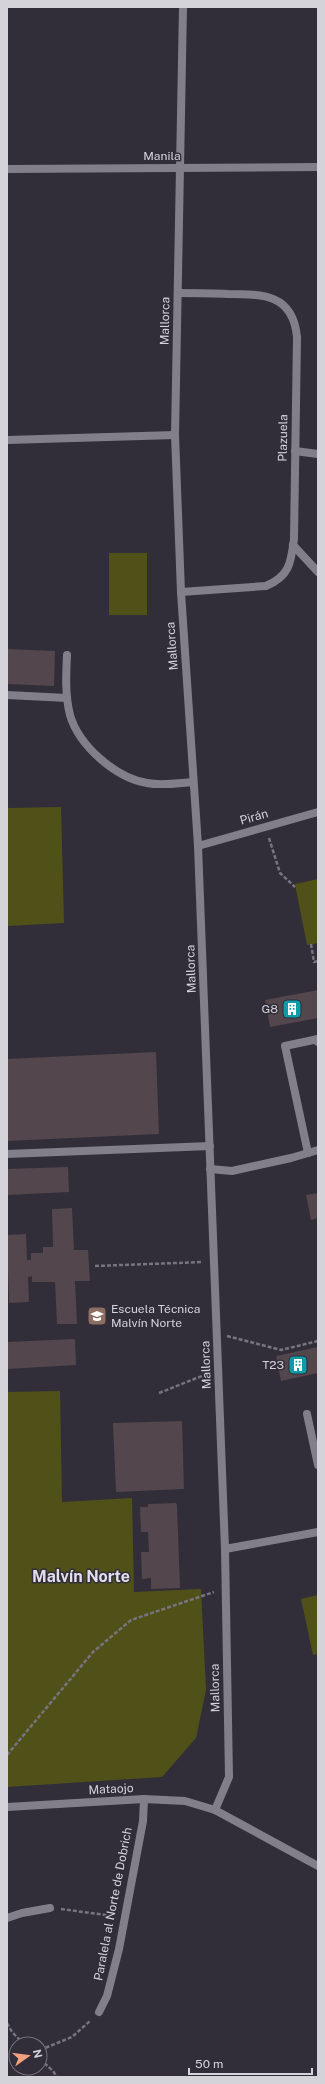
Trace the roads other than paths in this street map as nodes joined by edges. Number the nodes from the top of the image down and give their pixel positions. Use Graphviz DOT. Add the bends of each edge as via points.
graph roads {
  1 [pos="183,7"];
  2 [pos="318,167"];
  3 [pos="180,168"];
  4 [pos="7,169"];
  5 [pos="178,293"];
  6 [pos="175,435"];
  7 [pos="7,440"];
  8 [pos="295,451"];
  9 [pos="318,454"];
  10 [pos="294,545"];
  11 [pos="318,572"];
  12 [pos="180,592"];
  13 [pos="67,655"];
  14 [pos="7,694"];
  15 [pos="67,698"];
  16 [pos="193,782"];
  17 [pos="318,812"];
  18 [pos="198,846"];
  19 [pos="318,1042"];
  20 [pos="210,1146"];
  21 [pos="318,1150"];
  22 [pos="308,1153"];
  23 [pos="7,1154"];
  24 [pos="210,1169"];
  25 [pos="307,1414"];
  26 [pos="318,1465"];
  27 [pos="318,1532"];
  28 [pos="225,1549"];
  29 [pos="144,1799"];
  30 [pos="7,1807"];
  31 [pos="215,1810"];
  32 [pos="318,1866"];
  33 [pos="50,1908"];
  34 [pos="7,1918"];
  35 [pos="99,2012"];
  1 -- 3 [label="street, Mallorca"];
  2 -- 3 [label="street, Manila"];
  3 -- 4 [label="street, Manila"];
  3 -- 5 [label="street, Mallorca"];
  5 -- 6 [label="street, Mallorca"];
  5 -- 8 [label="street, Plazuela" via="257,294 282,303 290,312 295,322 297,337"];
  6 -- 7 [label="street"];
  6 -- 12 [label="street, Mallorca"];
  8 -- 9 [label="street"];
  8 -- 10 [label="street, Plazuela"];
  10 -- 11 [label="street"];
  10 -- 12 [label="street, Plazuela" via="290,565 284,575 266,586"];
  12 -- 16 [label="street, Mallorca"];
  13 -- 15 [label="street"];
  14 -- 15 [label="street"];
  15 -- 16 [label="street" via="71,717 80,733 94,753 108,765 126,776 146,783"];
  16 -- 18 [label="street, Mallorca"];
  17 -- 18 [label="street, Pirán"];
  18 -- 20 [label="street, Mallorca"];
  19 -- 22 [label="street" via="285,1046"];
  20 -- 23 [label="street"];
  20 -- 24 [label="street, Mallorca"];
  21 -- 22 [label="street"];
  22 -- 24 [label="street" via="232,1171"];
  24 -- 28 [label="street, Mallorca"];
  25 -- 26 [label="street"];
  27 -- 28 [label="street"];
  28 -- 31 [label="street, Mallorca" via="229,1777"];
  29 -- 30 [label="street, Mataojo"];
  29 -- 31 [label="street, Mataojo" via="185,1801"];
  29 -- 35 [label="street, Paralela al Norte de Dobrich" via="143,1820 114,1969 107,1996"];
  31 -- 32 [label="street"];
  33 -- 34 [label="street"];
}
